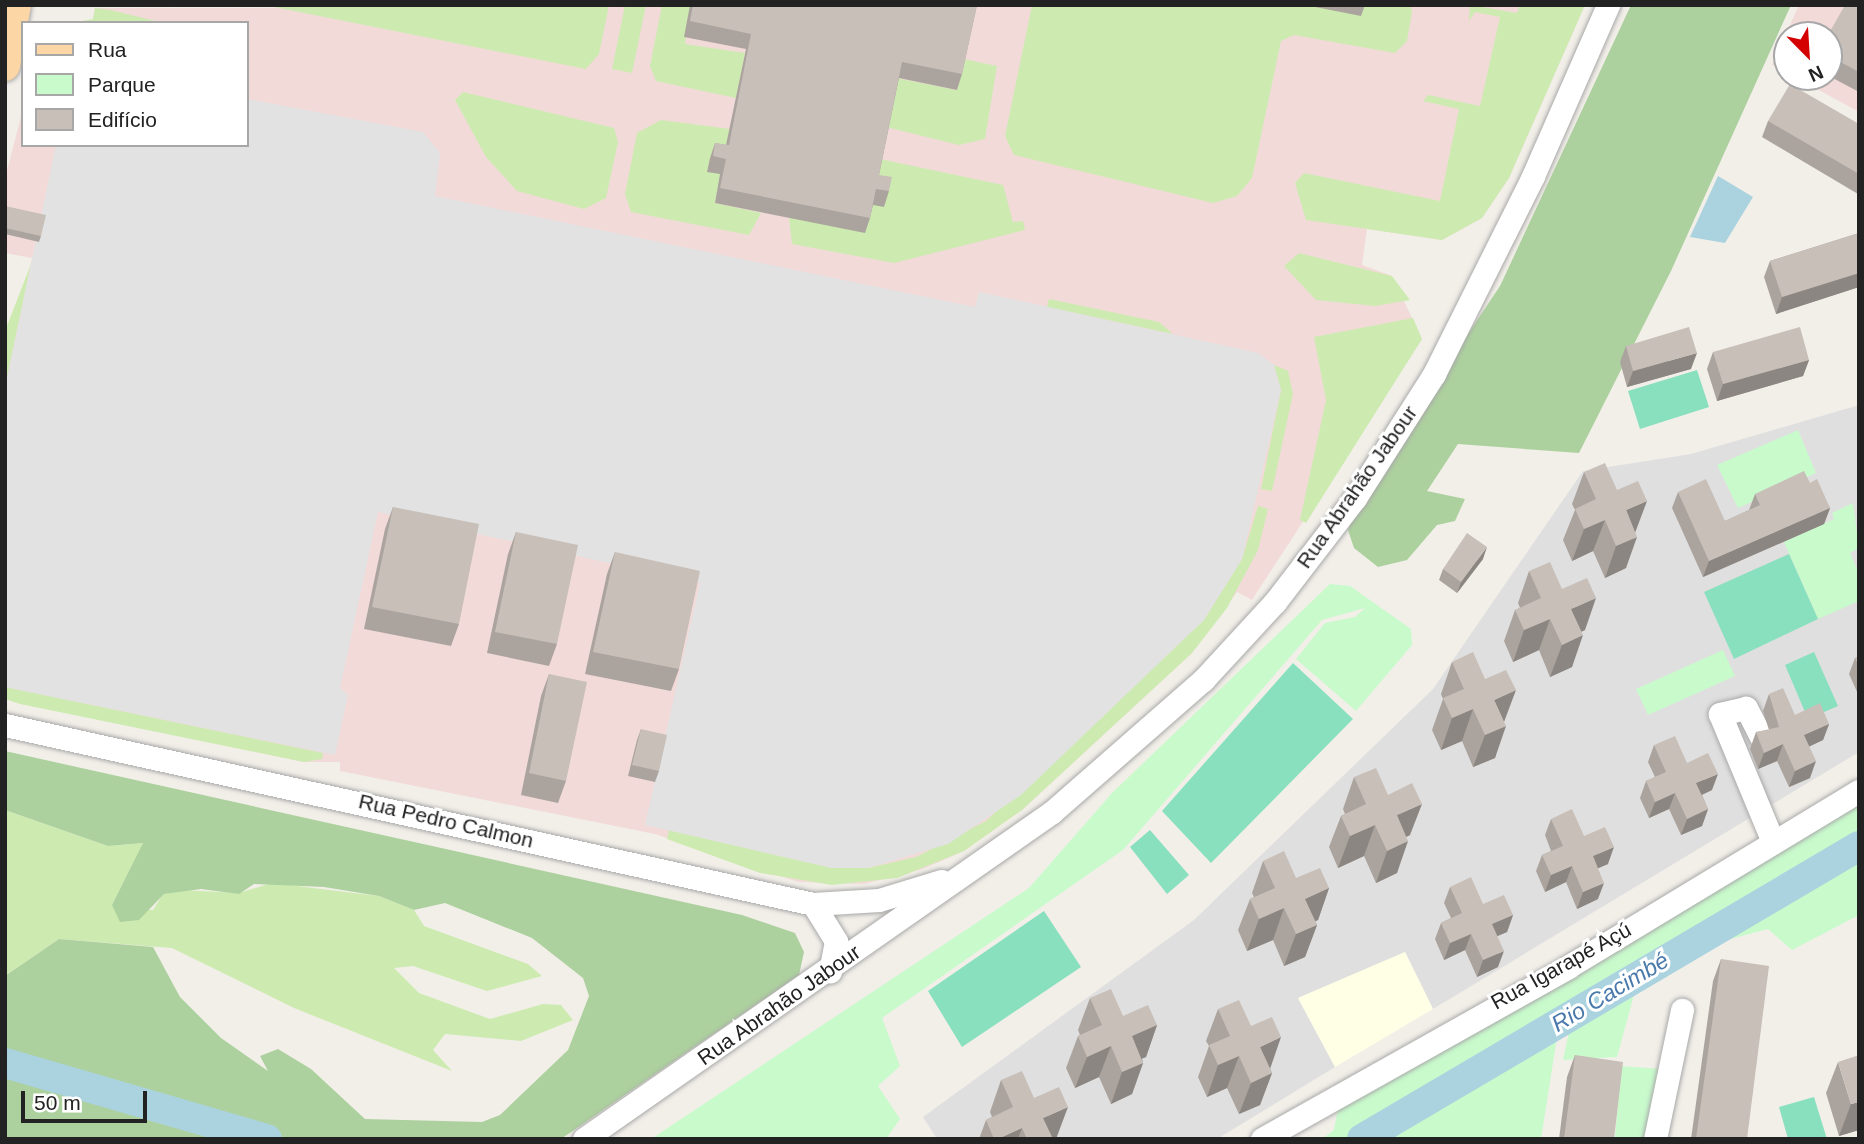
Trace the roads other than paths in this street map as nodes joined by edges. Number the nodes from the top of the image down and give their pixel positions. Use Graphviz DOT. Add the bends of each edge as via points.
graph roads {
  1 [pos="16,5"];
  2 [pos="1608,5"];
  3 [pos="5,66"];
  4 [pos="5,725"];
  5 [pos="1761,737"];
  6 [pos="1859,791"];
  7 [pos="1773,842"];
  8 [pos="973,868"];
  9 [pos="813,904"];
  10 [pos="830,971"];
  11 [pos="1682,1010"];
  12 [pos="584,1139"];
  13 [pos="1262,1139"];
  14 [pos="1656,1139"];
  1 -- 3 [label="main road"];
  2 -- 8 [label="street, Rua Abrahão Jabour" via="1533,176 1434,374 1322,544 1203,680 1052,812"];
  4 -- 9 [label="street, Rua Pedro Calmon"];
  5 -- 7 [label="street" via="1746,708 1720,714"];
  6 -- 7 [label="street, Rua Igarapé Açú"];
  7 -- 13 [label="street, Rua Igarapé Açú"];
  8 -- 9 [label="street, Rua Abrahão Jabour" via="878,900"];
  8 -- 10 [label="street, Rua Abrahão Jabour"];
  9 -- 10 [label="street" via="836,941"];
  10 -- 12 [label="street, Rua Abrahão Jabour"];
  11 -- 14 [label="street"];
}
